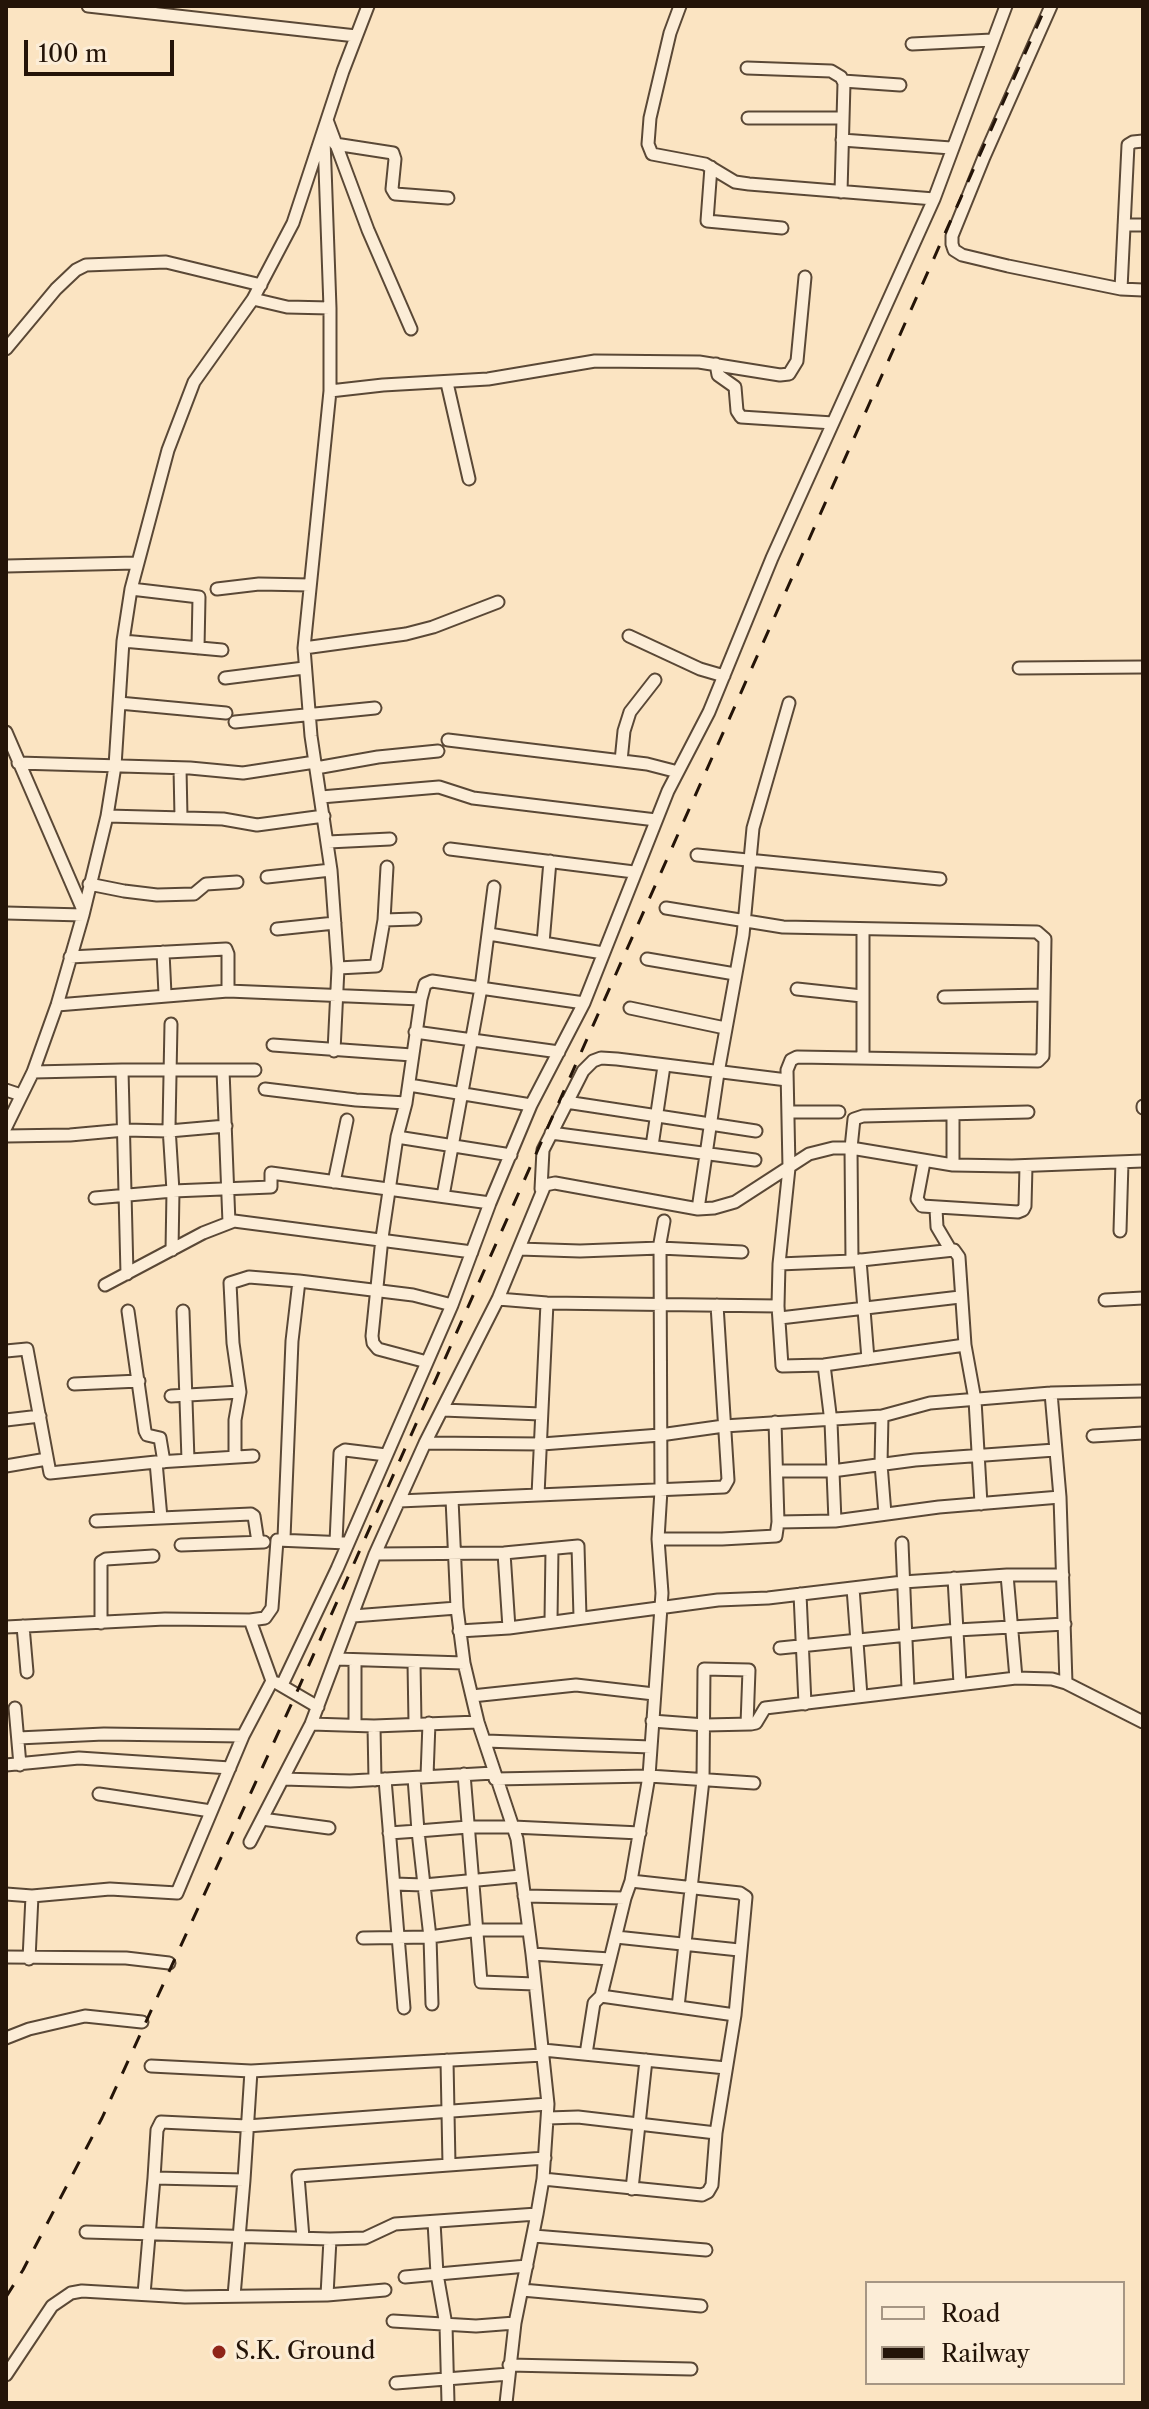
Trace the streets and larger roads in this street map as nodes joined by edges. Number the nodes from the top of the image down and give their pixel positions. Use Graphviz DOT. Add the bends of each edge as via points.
graph roads {
  1 [pos="88,6"];
  2 [pos="368,6"];
  3 [pos="680,6"];
  4 [pos="995,6"];
  5 [pos="1006,6"];
  6 [pos="1051,6"];
  7 [pos="997,28"];
  8 [pos="356,36"];
  9 [pos="992,40"];
  10 [pos="912,44"];
  11 [pos="747,68"];
  12 [pos="843,81"];
  13 [pos="900,85"];
  14 [pos="748,118"];
  15 [pos="843,118"];
  16 [pos="325,126"];
  17 [pos="842,140"];
  18 [pos="1143,141"];
  19 [pos="335,144"];
  20 [pos="951,148"];
  21 [pos="711,167"];
  22 [pos="1127,170"];
  23 [pos="1143,170"];
  24 [pos="841,192"];
  25 [pos="448,198"];
  26 [pos="934,199"];
  27 [pos="1124,225"];
  28 [pos="1143,225"];
  29 [pos="782,228"];
  30 [pos="805,277"];
  31 [pos="261,285"];
  32 [pos="1121,289"];
  33 [pos="1143,290"];
  34 [pos="253,299"];
  35 [pos="330,308"];
  36 [pos="411,329"];
  37 [pos="6,349"];
  38 [pos="716,364"];
  39 [pos="447,383"];
  40 [pos="330,391"];
  41 [pos="833,423"];
  42 [pos="469,479"];
  43 [pos="136,563"];
  44 [pos="6,566"];
  45 [pos="310,585"];
  46 [pos="131,589"];
  47 [pos="217,589"];
  48 [pos="498,602"];
  49 [pos="629,636"];
  50 [pos="123,641"];
  51 [pos="198,648"];
  52 [pos="304,648"];
  53 [pos="222,650"];
  54 [pos="1143,667"];
  55 [pos="304,668"];
  56 [pos="1019,668"];
  57 [pos="724,676"];
  58 [pos="225,678"];
  59 [pos="655,680"];
  60 [pos="119,703"];
  61 [pos="789,703"];
  62 [pos="375,708"];
  63 [pos="309,715"];
  64 [pos="6,732"];
  65 [pos="448,740"];
  66 [pos="438,751"];
  67 [pos="621,761"];
  68 [pos="18,763"];
  69 [pos="315,765"];
  70 [pos="115,766"];
  71 [pos="180,768"];
  72 [pos="678,772"];
  73 [pos="321,797"];
  74 [pos="107,816"];
  75 [pos="324,816"];
  76 [pos="181,817"];
  77 [pos="656,820"];
  78 [pos="390,839"];
  79 [pos="328,842"];
  80 [pos="450,849"];
  81 [pos="697,855"];
  82 [pos="550,861"];
  83 [pos="748,861"];
  84 [pos="387,867"];
  85 [pos="331,870"];
  86 [pos="634,872"];
  87 [pos="267,877"];
  88 [pos="940,879"];
  89 [pos="237,882"];
  90 [pos="89,884"];
  91 [pos="494,887"];
  92 [pos="666,908"];
  93 [pos="83,912"];
  94 [pos="6,913"];
  95 [pos="415,919"];
  96 [pos="384,920"];
  97 [pos="745,921"];
  98 [pos="335,923"];
  99 [pos="277,929"];
  100 [pos="863,929"];
  101 [pos="489,934"];
  102 [pos="543,943"];
  103 [pos="163,952"];
  104 [pos="603,953"];
  105 [pos="70,957"];
  106 [pos="647,959"];
  107 [pos="338,968"];
  108 [pos="735,974"];
  109 [pos="481,988"];
  110 [pos="797,989"];
  111 [pos="228,991"];
  112 [pos="165,994"];
  113 [pos="1044,995"];
  114 [pos="862,996"];
  115 [pos="337,997"];
  116 [pos="944,997"];
  117 [pos="421,999"];
  118 [pos="584,1003"];
  119 [pos="57,1005"];
  120 [pos="630,1008"];
  121 [pos="171,1024"];
  122 [pos="725,1028"];
  123 [pos="415,1032"];
  124 [pos="471,1040"];
  125 [pos="273,1045"];
  126 [pos="334,1051"];
  127 [pos="559,1052"];
  128 [pos="412,1055"];
  129 [pos="863,1058"];
  130 [pos="664,1066"];
  131 [pos="122,1070"];
  132 [pos="223,1070"];
  133 [pos="255,1070"];
  134 [pos="33,1072"];
  135 [pos="169,1072"];
  136 [pos="718,1073"];
  137 [pos="787,1080"];
  138 [pos="409,1085"];
  139 [pos="265,1089"];
  140 [pos="6,1090"];
  141 [pos="462,1093"];
  142 [pos="21,1095"];
  143 [pos="566,1102"];
  144 [pos="406,1103"];
  145 [pos="531,1105"];
  146 [pos="788,1112"];
  147 [pos="839,1112"];
  148 [pos="1028,1112"];
  149 [pos="953,1114"];
  150 [pos="656,1116"];
  151 [pos="347,1120"];
  152 [pos="710,1123"];
  153 [pos="226,1126"];
  154 [pos="6,1127"];
  155 [pos="125,1130"];
  156 [pos="169,1131"];
  157 [pos="756,1131"];
  158 [pos="551,1133"];
  159 [pos="6,1136"];
  160 [pos="397,1137"];
  161 [pos="452,1146"];
  162 [pos="652,1146"];
  163 [pos="851,1148"];
  164 [pos="706,1153"];
  165 [pos="511,1155"];
  166 [pos="755,1160"];
  167 [pos="1143,1161"];
  168 [pos="924,1162"];
  169 [pos="1122,1162"];
  170 [pos="953,1165"];
  171 [pos="1026,1166"];
  172 [pos="789,1168"];
  173 [pos="334,1182"];
  174 [pos="228,1189"];
  175 [pos="389,1189"];
  176 [pos="541,1189"];
  177 [pos="173,1191"];
  178 [pos="125,1195"];
  179 [pos="443,1196"];
  180 [pos="95,1198"];
  181 [pos="490,1203"];
  182 [pos="698,1209"];
  183 [pos="936,1209"];
  184 [pos="664,1221"];
  185 [pos="229,1223"];
  186 [pos="1120,1231"];
  187 [pos="382,1238"];
  188 [pos="660,1248"];
  189 [pos="519,1249"];
  190 [pos="950,1249"];
  191 [pos="172,1250"];
  192 [pos="472,1252"];
  193 [pos="742,1252"];
  194 [pos="856,1260"];
  195 [pos="779,1264"];
  196 [pos="127,1274"];
  197 [pos="299,1281"];
  198 [pos="105,1285"];
  199 [pos="375,1291"];
  200 [pos="960,1297"];
  201 [pos="1143,1298"];
  202 [pos="498,1299"];
  203 [pos="1105,1300"];
  204 [pos="547,1303"];
  205 [pos="660,1304"];
  206 [pos="452,1305"];
  207 [pos="717,1305"];
  208 [pos="864,1308"];
  209 [pos="128,1311"];
  210 [pos="183,1311"];
  211 [pos="779,1312"];
  212 [pos="965,1345"];
  213 [pos="6,1351"];
  214 [pos="868,1359"];
  215 [pos="427,1362"];
  216 [pos="824,1365"];
  217 [pos="139,1381"];
  218 [pos="74,1384"];
  219 [pos="1143,1391"];
  220 [pos="240,1392"];
  221 [pos="1051,1393"];
  222 [pos="187,1395"];
  223 [pos="171,1396"];
  224 [pos="975,1400"];
  225 [pos="443,1410"];
  226 [pos="541,1414"];
  227 [pos="40,1416"];
  228 [pos="882,1416"];
  229 [pos="6,1420"];
  230 [pos="775,1422"];
  231 [pos="831,1422"];
  232 [pos="724,1426"];
  233 [pos="1143,1433"];
  234 [pos="660,1435"];
  235 [pos="1093,1436"];
  236 [pos="425,1443"];
  237 [pos="542,1444"];
  238 [pos="1055,1450"];
  239 [pos="386,1455"];
  240 [pos="253,1456"];
  241 [pos="235,1457"];
  242 [pos="979,1457"];
  243 [pos="47,1459"];
  244 [pos="188,1460"];
  245 [pos="160,1462"];
  246 [pos="881,1464"];
  247 [pos="6,1466"];
  248 [pos="777,1471"];
  249 [pos="832,1471"];
  250 [pos="661,1490"];
  251 [pos="538,1495"];
  252 [pos="1060,1497"];
  253 [pos="452,1499"];
  254 [pos="399,1501"];
  255 [pos="981,1504"];
  256 [pos="885,1514"];
  257 [pos="161,1518"];
  258 [pos="96,1521"];
  259 [pos="835,1521"];
  260 [pos="778,1522"];
  261 [pos="658,1539"];
  262 [pos="280,1540"];
  263 [pos="258,1542"];
  264 [pos="342,1543"];
  265 [pos="902,1543"];
  266 [pos="181,1545"];
  267 [pos="552,1549"];
  268 [pos="454,1553"];
  269 [pos="504,1553"];
  270 [pos="375,1554"];
  271 [pos="153,1556"];
  272 [pos="1007,1575"];
  273 [pos="1063,1575"];
  274 [pos="954,1578"];
  275 [pos="903,1582"];
  276 [pos="853,1588"];
  277 [pos="800,1594"];
  278 [pos="457,1608"];
  279 [pos="661,1608"];
  280 [pos="353,1616"];
  281 [pos="580,1617"];
  282 [pos="250,1620"];
  283 [pos="551,1620"];
  284 [pos="101,1623"];
  285 [pos="1065,1624"];
  286 [pos="23,1626"];
  287 [pos="6,1627"];
  288 [pos="1012,1627"];
  289 [pos="509,1628"];
  290 [pos="957,1630"];
  291 [pos="459,1631"];
  292 [pos="905,1636"];
  293 [pos="857,1640"];
  294 [pos="802,1646"];
  295 [pos="780,1648"];
  296 [pos="337,1659"];
  297 [pos="355,1660"];
  298 [pos="414,1663"];
  299 [pos="464,1663"];
  300 [pos="27,1672"];
  301 [pos="1016,1678"];
  302 [pos="277,1683"];
  303 [pos="1066,1683"];
  304 [pos="960,1684"];
  305 [pos="908,1689"];
  306 [pos="654,1694"];
  307 [pos="472,1696"];
  308 [pos="861,1696"];
  309 [pos="805,1704"];
  310 [pos="318,1707"];
  311 [pos="15,1708"];
  312 [pos="652,1721"];
  313 [pos="478,1722"];
  314 [pos="1143,1722"];
  315 [pos="415,1723"];
  316 [pos="429,1723"];
  317 [pos="311,1724"];
  318 [pos="747,1724"];
  319 [pos="355,1725"];
  320 [pos="705,1725"];
  321 [pos="374,1726"];
  322 [pos="243,1736"];
  323 [pos="18,1738"];
  324 [pos="486,1741"];
  325 [pos="651,1747"];
  326 [pos="6,1765"];
  327 [pos="20,1765"];
  328 [pos="230,1768"];
  329 [pos="464,1774"];
  330 [pos="427,1776"];
  331 [pos="495,1776"];
  332 [pos="649,1776"];
  333 [pos="414,1778"];
  334 [pos="283,1779"];
  335 [pos="380,1779"];
  336 [pos="703,1780"];
  337 [pos="754,1783"];
  338 [pos="99,1794"];
  339 [pos="211,1811"];
  340 [pos="262,1819"];
  341 [pos="468,1827"];
  342 [pos="513,1827"];
  343 [pos="329,1828"];
  344 [pos="418,1831"];
  345 [pos="389,1833"];
  346 [pos="640,1833"];
  347 [pos="250,1842"];
  348 [pos="521,1876"];
  349 [pos="473,1880"];
  350 [pos="631,1881"];
  351 [pos="394,1884"];
  352 [pos="424,1885"];
  353 [pos="693,1888"];
  354 [pos="6,1894"];
  355 [pos="32,1896"];
  356 [pos="524,1896"];
  357 [pos="625,1898"];
  358 [pos="478,1930"];
  359 [pos="528,1930"];
  360 [pos="398,1936"];
  361 [pos="430,1937"];
  362 [pos="616,1937"];
  363 [pos="363,1938"];
  364 [pos="686,1945"];
  365 [pos="739,1950"];
  366 [pos="532,1954"];
  367 [pos="6,1957"];
  368 [pos="29,1959"];
  369 [pos="610,1959"];
  370 [pos="169,1963"];
  371 [pos="535,1984"];
  372 [pos="601,1996"];
  373 [pos="432,2004"];
  374 [pos="678,2007"];
  375 [pos="404,2008"];
  376 [pos="735,2015"];
  377 [pos="142,2022"];
  378 [pos="6,2038"];
  379 [pos="543,2053"];
  380 [pos="586,2054"];
  381 [pos="447,2060"];
  382 [pos="646,2060"];
  383 [pos="151,2066"];
  384 [pos="726,2068"];
  385 [pos="251,2071"];
  386 [pos="548,2104"];
  387 [pos="447,2111"];
  388 [pos="548,2118"];
  389 [pos="638,2125"];
  390 [pos="247,2126"];
  391 [pos="716,2133"];
  392 [pos="545,2158"];
  393 [pos="449,2165"];
  394 [pos="154,2178"];
  395 [pos="543,2179"];
  396 [pos="244,2180"];
  397 [pos="632,2189"];
  398 [pos="537,2214"];
  399 [pos="434,2222"];
  400 [pos="86,2232"];
  401 [pos="149,2235"];
  402 [pos="534,2236"];
  403 [pos="240,2237"];
  404 [pos="303,2238"];
  405 [pos="330,2239"];
  406 [pos="706,2250"];
  407 [pos="527,2266"];
  408 [pos="437,2274"];
  409 [pos="405,2277"];
  410 [pos="385,2290"];
  411 [pos="522,2290"];
  412 [pos="144,2294"];
  413 [pos="327,2295"];
  414 [pos="234,2296"];
  415 [pos="701,2306"];
  416 [pos="393,2321"];
  417 [pos="515,2323"];
  418 [pos="446,2325"];
  419 [pos="691,2369"];
  420 [pos="509,2370"];
  421 [pos="6,2375"];
  422 [pos="447,2378"];
  423 [pos="396,2383"];
  424 [pos="448,2403"];
  425 [pos="506,2403"];
  1 -- 8 [label="street"];
  2 -- 8 [label="street"];
  3 -- 21 [label="street" via="650,118 649,150"];
  4 -- 7 [label="street"];
  5 -- 7 [label="street"];
  6 -- 32 [label="street" via="952,244 962,255"];
  7 -- 9 [label="street"];
  8 -- 16 [label="street"];
  9 -- 10 [label="street"];
  9 -- 20 [label="street"];
  11 -- 12 [label="street" via="831,71"];
  12 -- 13 [label="street"];
  12 -- 15 [label="street"];
  14 -- 15 [label="street"];
  15 -- 17 [label="street"];
  16 -- 19 [label="street"];
  16 -- 31 [label="street" via="293,223"];
  16 -- 35 [label="street"];
  17 -- 20 [label="street"];
  17 -- 24 [label="street"];
  18 -- 22 [label="street" via="1128,145"];
  19 -- 25 [label="street" via="393,153 395,194"];
  19 -- 36 [label="street"];
  20 -- 26 [label="street"];
  21 -- 24 [label="street" via="735,182"];
  21 -- 29 [label="street" via="707,221"];
  22 -- 23 [label="street"];
  22 -- 27 [label="street"];
  24 -- 26 [label="street"];
  26 -- 41 [label="street"];
  27 -- 28 [label="street"];
  27 -- 32 [label="street"];
  30 -- 38 [label="street" via="794,370 780,375"];
  31 -- 34 [label="street"];
  31 -- 37 [label="street" via="166,262 86,265 56,289"];
  32 -- 33 [label="street"];
  34 -- 35 [label="street"];
  34 -- 43 [label="street" via="208,360 183,406"];
  35 -- 40 [label="street"];
  38 -- 39 [label="street" via="595,361"];
  38 -- 41 [label="street" via="718,375 735,387 741,417"];
  39 -- 40 [label="street"];
  39 -- 42 [label="street"];
  40 -- 45 [label="street"];
  41 -- 57 [label="street"];
  43 -- 44 [label="street"];
  43 -- 46 [label="street"];
  45 -- 47 [label="street"];
  45 -- 52 [label="street"];
  46 -- 50 [label="street"];
  46 -- 51 [label="street" via="199,597"];
  48 -- 52 [label="street" via="406,634"];
  49 -- 57 [label="street"];
  50 -- 51 [label="street"];
  50 -- 60 [label="street"];
  51 -- 53 [label="street"];
  52 -- 55 [label="street"];
  54 -- 56 [label="street"];
  55 -- 58 [label="street"];
  55 -- 63 [label="street"];
  57 -- 72 [label="street"];
  59 -- 67 [label="street" via="630,712"];
  60 -- 63 [label="street" via="230,717"];
  60 -- 70 [label="street"];
  61 -- 83 [label="street"];
  62 -- 63 [label="street"];
  63 -- 69 [label="street"];
  64 -- 68 [label="street"];
  65 -- 67 [label="street"];
  66 -- 69 [label="street"];
  67 -- 72 [label="street"];
  68 -- 70 [label="street"];
  68 -- 93 [label="street"];
  69 -- 71 [label="street" via="243,773"];
  69 -- 73 [label="street"];
  70 -- 71 [label="street"];
  70 -- 74 [label="street"];
  71 -- 76 [label="street"];
  72 -- 77 [label="street"];
  73 -- 75 [label="street"];
  73 -- 77 [label="street" via="439,787 473,798"];
  74 -- 76 [label="street"];
  74 -- 90 [label="street"];
  75 -- 76 [label="street" via="257,825"];
  75 -- 79 [label="street"];
  77 -- 86 [label="street"];
  78 -- 79 [label="street"];
  79 -- 85 [label="street"];
  80 -- 82 [label="street"];
  81 -- 83 [label="street"];
  82 -- 86 [label="street"];
  82 -- 102 [label="street"];
  83 -- 88 [label="street"];
  83 -- 97 [label="street"];
  84 -- 96 [label="street"];
  85 -- 87 [label="street"];
  85 -- 98 [label="street"];
  86 -- 104 [label="street"];
  89 -- 90 [label="street" via="206,884 194,894 140,894"];
  90 -- 93 [label="street"];
  91 -- 101 [label="street"];
  92 -- 97 [label="street"];
  93 -- 94 [label="street"];
  93 -- 105 [label="street"];
  95 -- 96 [label="street"];
  96 -- 107 [label="street" via="376,966"];
  97 -- 100 [label="street"];
  97 -- 108 [label="street"];
  98 -- 99 [label="street"];
  98 -- 107 [label="street"];
  100 -- 113 [label="street" via="1037,932 1045,939"];
  100 -- 114 [label="street"];
  101 -- 102 [label="street"];
  101 -- 109 [label="street"];
  102 -- 104 [label="street"];
  103 -- 105 [label="street"];
  103 -- 111 [label="street" via="226,949"];
  103 -- 112 [label="street"];
  104 -- 118 [label="street"];
  105 -- 119 [label="street"];
  106 -- 108 [label="street"];
  107 -- 115 [label="street"];
  108 -- 122 [label="street"];
  109 -- 117 [label="street" via="428,981"];
  109 -- 118 [label="street"];
  109 -- 124 [label="street"];
  110 -- 114 [label="street"];
  111 -- 112 [label="street"];
  111 -- 115 [label="street"];
  112 -- 119 [label="street"];
  113 -- 116 [label="street"];
  113 -- 129 [label="street" via="1043,1056 1038,1061"];
  114 -- 129 [label="street"];
  115 -- 117 [label="street"];
  115 -- 126 [label="street"];
  117 -- 123 [label="street"];
  118 -- 127 [label="street"];
  119 -- 134 [label="street"];
  120 -- 122 [label="street"];
  121 -- 135 [label="street"];
  122 -- 136 [label="street"];
  123 -- 124 [label="street"];
  123 -- 128 [label="street"];
  124 -- 127 [label="street"];
  124 -- 141 [label="street"];
  125 -- 126 [label="street"];
  126 -- 128 [label="street"];
  127 -- 145 [label="street"];
  128 -- 138 [label="street"];
  129 -- 137 [label="street" via="797,1057 789,1064"];
  130 -- 136 [label="street"];
  130 -- 143 [label="street" via="601,1058 583,1071"];
  130 -- 150 [label="street"];
  131 -- 134 [label="street"];
  131 -- 135 [label="street"];
  131 -- 155 [label="street"];
  132 -- 133 [label="street"];
  132 -- 135 [label="street"];
  132 -- 153 [label="street"];
  134 -- 142 [label="street"];
  135 -- 156 [label="street"];
  136 -- 137 [label="street"];
  136 -- 152 [label="street"];
  137 -- 146 [label="street"];
  138 -- 141 [label="street"];
  138 -- 144 [label="street"];
  139 -- 144 [label="street"];
  140 -- 142 [label="street"];
  141 -- 145 [label="street"];
  141 -- 161 [label="street"];
  142 -- 154 [label="street"];
  143 -- 150 [label="street"];
  143 -- 158 [label="street"];
  144 -- 160 [label="street"];
  145 -- 165 [label="street"];
  146 -- 147 [label="street"];
  146 -- 172 [label="street"];
  148 -- 149 [label="street"];
  149 -- 163 [label="street" via="863,1116 854,1119"];
  149 -- 170 [label="street"];
  150 -- 152 [label="street"];
  150 -- 162 [label="street"];
  151 -- 173 [label="street"];
  152 -- 157 [label="street"];
  152 -- 164 [label="street"];
  153 -- 156 [label="street"];
  153 -- 174 [label="street"];
  155 -- 156 [label="street"];
  155 -- 159 [label="street"];
  155 -- 178 [label="street"];
  156 -- 177 [label="street"];
  158 -- 162 [label="street"];
  158 -- 176 [label="street" via="543,1150"];
  160 -- 161 [label="street"];
  160 -- 175 [label="street"];
  161 -- 165 [label="street"];
  161 -- 179 [label="street"];
  162 -- 164 [label="street"];
  163 -- 168 [label="street"];
  163 -- 172 [label="street" via="818,1150"];
  163 -- 194 [label="street"];
  164 -- 166 [label="street"];
  164 -- 182 [label="street"];
  165 -- 181 [label="street"];
  167 -- 169 [label="street"];
  168 -- 170 [label="street"];
  168 -- 183 [label="street" via="918,1204"];
  169 -- 171 [label="street"];
  169 -- 186 [label="street"];
  170 -- 171 [label="street"];
  171 -- 183 [label="street" via="1023,1210"];
  172 -- 182 [label="street" via="735,1202"];
  172 -- 195 [label="street"];
  173 -- 174 [label="street" via="271,1173 271,1187"];
  173 -- 175 [label="street"];
  174 -- 177 [label="street"];
  174 -- 185 [label="street"];
  175 -- 179 [label="street"];
  175 -- 187 [label="street"];
  176 -- 182 [label="street" via="549,1182"];
  176 -- 189 [label="street"];
  177 -- 178 [label="street"];
  177 -- 191 [label="street"];
  178 -- 180 [label="street"];
  178 -- 196 [label="street"];
  179 -- 181 [label="street"];
  181 -- 192 [label="street"];
  183 -- 190 [label="street" via="937,1227"];
  184 -- 188 [label="street"];
  185 -- 187 [label="street"];
  185 -- 191 [label="street"];
  187 -- 192 [label="street"];
  187 -- 199 [label="street"];
  188 -- 189 [label="street"];
  188 -- 193 [label="street"];
  188 -- 205 [label="street"];
  189 -- 202 [label="street"];
  190 -- 194 [label="street"];
  190 -- 200 [label="street" via="959,1257"];
  191 -- 196 [label="street"];
  192 -- 206 [label="street"];
  194 -- 195 [label="street"];
  194 -- 208 [label="street"];
  195 -- 211 [label="street"];
  196 -- 198 [label="street"];
  197 -- 199 [label="street"];
  197 -- 220 [label="street" via="249,1277 230,1283"];
  197 -- 262 [label="street"];
  199 -- 206 [label="street"];
  199 -- 215 [label="street" via="373,1343 378,1349"];
  200 -- 208 [label="street"];
  200 -- 212 [label="street"];
  201 -- 203 [label="street"];
  202 -- 204 [label="street"];
  202 -- 225 [label="street"];
  204 -- 205 [label="street"];
  204 -- 226 [label="street"];
  205 -- 207 [label="street"];
  205 -- 234 [label="street"];
  206 -- 215 [label="street"];
  207 -- 211 [label="street"];
  207 -- 232 [label="street"];
  208 -- 211 [label="street"];
  208 -- 214 [label="street"];
  209 -- 217 [label="street"];
  210 -- 222 [label="street"];
  211 -- 216 [label="street" via="782,1366"];
  212 -- 214 [label="street"];
  212 -- 224 [label="street"];
  213 -- 227 [label="street" via="27,1349"];
  214 -- 216 [label="street"];
  215 -- 239 [label="street"];
  216 -- 231 [label="street"];
  217 -- 218 [label="street"];
  217 -- 245 [label="street" via="145,1431 160,1438"];
  219 -- 221 [label="street"];
  220 -- 222 [label="street"];
  220 -- 241 [label="street"];
  221 -- 224 [label="street"];
  221 -- 238 [label="street"];
  222 -- 223 [label="street"];
  222 -- 244 [label="street"];
  224 -- 228 [label="street" via="930,1403"];
  224 -- 242 [label="street"];
  225 -- 226 [label="street"];
  225 -- 236 [label="street"];
  226 -- 237 [label="street"];
  227 -- 229 [label="street"];
  227 -- 243 [label="street"];
  228 -- 231 [label="street"];
  228 -- 246 [label="street"];
  230 -- 231 [label="street"];
  230 -- 232 [label="street"];
  230 -- 248 [label="street"];
  231 -- 249 [label="street"];
  232 -- 234 [label="street"];
  232 -- 250 [label="street" via="727,1485"];
  233 -- 235 [label="street"];
  234 -- 237 [label="street"];
  234 -- 250 [label="street"];
  236 -- 237 [label="street"];
  236 -- 254 [label="street"];
  237 -- 251 [label="street"];
  238 -- 242 [label="street"];
  238 -- 252 [label="street"];
  239 -- 264 [label="street"];
  239 -- 264 [label="street" via="340,1453"];
  240 -- 241 [label="street"];
  241 -- 244 [label="street"];
  242 -- 246 [label="street"];
  242 -- 255 [label="street"];
  243 -- 245 [label="street" via="50,1473"];
  243 -- 247 [label="street"];
  244 -- 245 [label="street"];
  245 -- 257 [label="street"];
  246 -- 249 [label="street"];
  246 -- 256 [label="street"];
  248 -- 249 [label="street"];
  248 -- 260 [label="street"];
  249 -- 259 [label="street"];
  250 -- 251 [label="street"];
  250 -- 261 [label="street"];
  251 -- 253 [label="street"];
  252 -- 255 [label="street"];
  252 -- 273 [label="street"];
  253 -- 254 [label="street"];
  253 -- 268 [label="street"];
  254 -- 270 [label="street"];
  255 -- 256 [label="street"];
  256 -- 259 [label="street"];
  257 -- 258 [label="street"];
  257 -- 263 [label="street" via="251,1514"];
  259 -- 260 [label="street"];
  260 -- 261 [label="street" via="776,1536"];
  261 -- 279 [label="street"];
  262 -- 263 [label="street"];
  262 -- 264 [label="street"];
  262 -- 282 [label="street" via="272,1608 265,1618"];
  263 -- 266 [label="street"];
  264 -- 302 [label="street"];
  265 -- 275 [label="street"];
  267 -- 269 [label="street"];
  267 -- 281 [label="street" via="578,1546"];
  267 -- 283 [label="street"];
  268 -- 269 [label="street"];
  268 -- 270 [label="street"];
  268 -- 278 [label="street"];
  269 -- 289 [label="street"];
  270 -- 280 [label="street"];
  271 -- 284 [label="street" via="101,1562"];
  272 -- 273 [label="street"];
  272 -- 274 [label="street"];
  272 -- 288 [label="street"];
  273 -- 285 [label="street"];
  274 -- 275 [label="street"];
  274 -- 290 [label="street"];
  275 -- 276 [label="street"];
  275 -- 292 [label="street"];
  276 -- 277 [label="street"];
  276 -- 293 [label="street"];
  277 -- 279 [label="street"];
  277 -- 294 [label="street"];
  278 -- 280 [label="street"];
  278 -- 291 [label="street"];
  279 -- 281 [label="street"];
  279 -- 306 [label="street"];
  280 -- 296 [label="street"];
  281 -- 283 [label="street"];
  282 -- 284 [label="street"];
  282 -- 302 [label="street"];
  283 -- 289 [label="street"];
  284 -- 286 [label="street"];
  285 -- 288 [label="street"];
  285 -- 303 [label="street"];
  286 -- 287 [label="street"];
  286 -- 300 [label="street"];
  288 -- 290 [label="street"];
  288 -- 301 [label="street"];
  289 -- 291 [label="street"];
  290 -- 292 [label="street"];
  290 -- 304 [label="street"];
  291 -- 299 [label="street"];
  292 -- 293 [label="street"];
  292 -- 305 [label="street"];
  293 -- 294 [label="street"];
  293 -- 308 [label="street"];
  294 -- 295 [label="street"];
  294 -- 309 [label="street"];
  296 -- 297 [label="street"];
  296 -- 310 [label="street"];
  297 -- 298 [label="street"];
  297 -- 319 [label="street"];
  298 -- 299 [label="street"];
  298 -- 315 [label="street"];
  299 -- 307 [label="street"];
  301 -- 303 [label="street"];
  301 -- 304 [label="street"];
  302 -- 310 [label="street"];
  302 -- 322 [label="street"];
  303 -- 314 [label="street"];
  304 -- 305 [label="street"];
  305 -- 308 [label="street"];
  306 -- 307 [label="street" via="576,1685"];
  306 -- 312 [label="street"];
  307 -- 313 [label="street"];
  308 -- 309 [label="street"];
  309 -- 318 [label="street" via="765,1708 756,1723"];
  310 -- 317 [label="street"];
  311 -- 323 [label="street"];
  312 -- 320 [label="street"];
  312 -- 325 [label="street"];
  313 -- 316 [label="street"];
  313 -- 324 [label="street"];
  315 -- 316 [label="street"];
  315 -- 321 [label="street"];
  316 -- 330 [label="street"];
  317 -- 319 [label="street"];
  317 -- 334 [label="street"];
  318 -- 320 [label="street"];
  318 -- 320 [label="street" via="749,1670 704,1669"];
  319 -- 321 [label="street"];
  320 -- 336 [label="street"];
  321 -- 335 [label="street"];
  322 -- 323 [label="street"];
  322 -- 328 [label="street"];
  323 -- 327 [label="street"];
  324 -- 325 [label="street"];
  324 -- 331 [label="street"];
  325 -- 332 [label="street"];
  326 -- 327 [label="street"];
  327 -- 328 [label="street" via="79,1758"];
  328 -- 339 [label="street"];
  329 -- 330 [label="street"];
  329 -- 331 [label="street"];
  329 -- 341 [label="street"];
  330 -- 333 [label="street"];
  331 -- 332 [label="street"];
  331 -- 342 [label="street"];
  332 -- 336 [label="street"];
  332 -- 346 [label="street"];
  333 -- 335 [label="street"];
  333 -- 344 [label="street"];
  334 -- 335 [label="street"];
  334 -- 340 [label="street"];
  335 -- 345 [label="street"];
  336 -- 337 [label="street"];
  336 -- 353 [label="street"];
  338 -- 339 [label="street"];
  339 -- 355 [label="street" via="177,1893 110,1889"];
  340 -- 343 [label="street"];
  340 -- 347 [label="street"];
  341 -- 342 [label="street"];
  341 -- 344 [label="street"];
  341 -- 349 [label="street"];
  342 -- 346 [label="street"];
  342 -- 348 [label="street"];
  344 -- 345 [label="street"];
  344 -- 352 [label="street"];
  345 -- 351 [label="street"];
  346 -- 350 [label="street"];
  348 -- 349 [label="street"];
  348 -- 356 [label="street"];
  349 -- 352 [label="street"];
  349 -- 358 [label="street"];
  350 -- 353 [label="street"];
  350 -- 357 [label="street"];
  351 -- 352 [label="street"];
  351 -- 360 [label="street"];
  352 -- 361 [label="street"];
  353 -- 364 [label="street"];
  353 -- 365 [label="street" via="745,1895"];
  354 -- 355 [label="street"];
  355 -- 368 [label="street"];
  356 -- 357 [label="street"];
  356 -- 359 [label="street"];
  357 -- 362 [label="street"];
  358 -- 359 [label="street"];
  358 -- 361 [label="street"];
  358 -- 371 [label="street" via="481,1982"];
  359 -- 366 [label="street"];
  360 -- 361 [label="street"];
  360 -- 363 [label="street"];
  360 -- 375 [label="street"];
  361 -- 373 [label="street"];
  362 -- 364 [label="street"];
  362 -- 369 [label="street"];
  364 -- 365 [label="street"];
  364 -- 374 [label="street"];
  365 -- 376 [label="street"];
  366 -- 369 [label="street"];
  366 -- 371 [label="street"];
  367 -- 368 [label="street"];
  368 -- 370 [label="street"];
  369 -- 372 [label="street"];
  371 -- 379 [label="street"];
  372 -- 374 [label="street"];
  372 -- 380 [label="street" via="594,2003"];
  374 -- 376 [label="street"];
  376 -- 384 [label="street"];
  377 -- 378 [label="street" via="85,2016"];
  379 -- 380 [label="street"];
  379 -- 381 [label="street"];
  379 -- 386 [label="street"];
  380 -- 382 [label="street"];
  381 -- 385 [label="street"];
  381 -- 387 [label="street"];
  382 -- 384 [label="street"];
  382 -- 389 [label="street"];
  383 -- 385 [label="street"];
  384 -- 391 [label="street"];
  385 -- 390 [label="street"];
  386 -- 387 [label="street"];
  386 -- 388 [label="street"];
  387 -- 390 [label="street"];
  387 -- 393 [label="street"];
  388 -- 389 [label="street"];
  388 -- 392 [label="street"];
  389 -- 391 [label="street"];
  389 -- 397 [label="street"];
  390 -- 394 [label="street" via="161,2122"];
  390 -- 396 [label="street"];
  391 -- 397 [label="street" via="708,2192"];
  392 -- 393 [label="street"];
  392 -- 395 [label="street"];
  393 -- 404 [label="street" via="298,2176"];
  394 -- 396 [label="street"];
  394 -- 401 [label="street"];
  395 -- 397 [label="street"];
  395 -- 398 [label="street"];
  396 -- 403 [label="street"];
  398 -- 399 [label="street"];
  398 -- 402 [label="street"];
  399 -- 405 [label="street" via="395,2224 365,2238"];
  399 -- 408 [label="street"];
  400 -- 401 [label="street"];
  401 -- 403 [label="street"];
  401 -- 412 [label="street"];
  402 -- 406 [label="street"];
  402 -- 407 [label="street"];
  403 -- 404 [label="street"];
  403 -- 414 [label="street"];
  404 -- 405 [label="street"];
  405 -- 413 [label="street"];
  407 -- 408 [label="street"];
  407 -- 411 [label="street"];
  408 -- 409 [label="street"];
  408 -- 418 [label="street"];
  410 -- 413 [label="street"];
  411 -- 415 [label="street"];
  411 -- 417 [label="street"];
  412 -- 414 [label="street"];
  412 -- 421 [label="street" via="71,2293 52,2306"];
  413 -- 414 [label="street"];
  416 -- 418 [label="street"];
  417 -- 418 [label="street"];
  417 -- 420 [label="street"];
  418 -- 422 [label="street"];
  419 -- 420 [label="street"];
  420 -- 422 [label="street"];
  420 -- 425 [label="street"];
  422 -- 423 [label="street"];
  422 -- 424 [label="street"];
}
